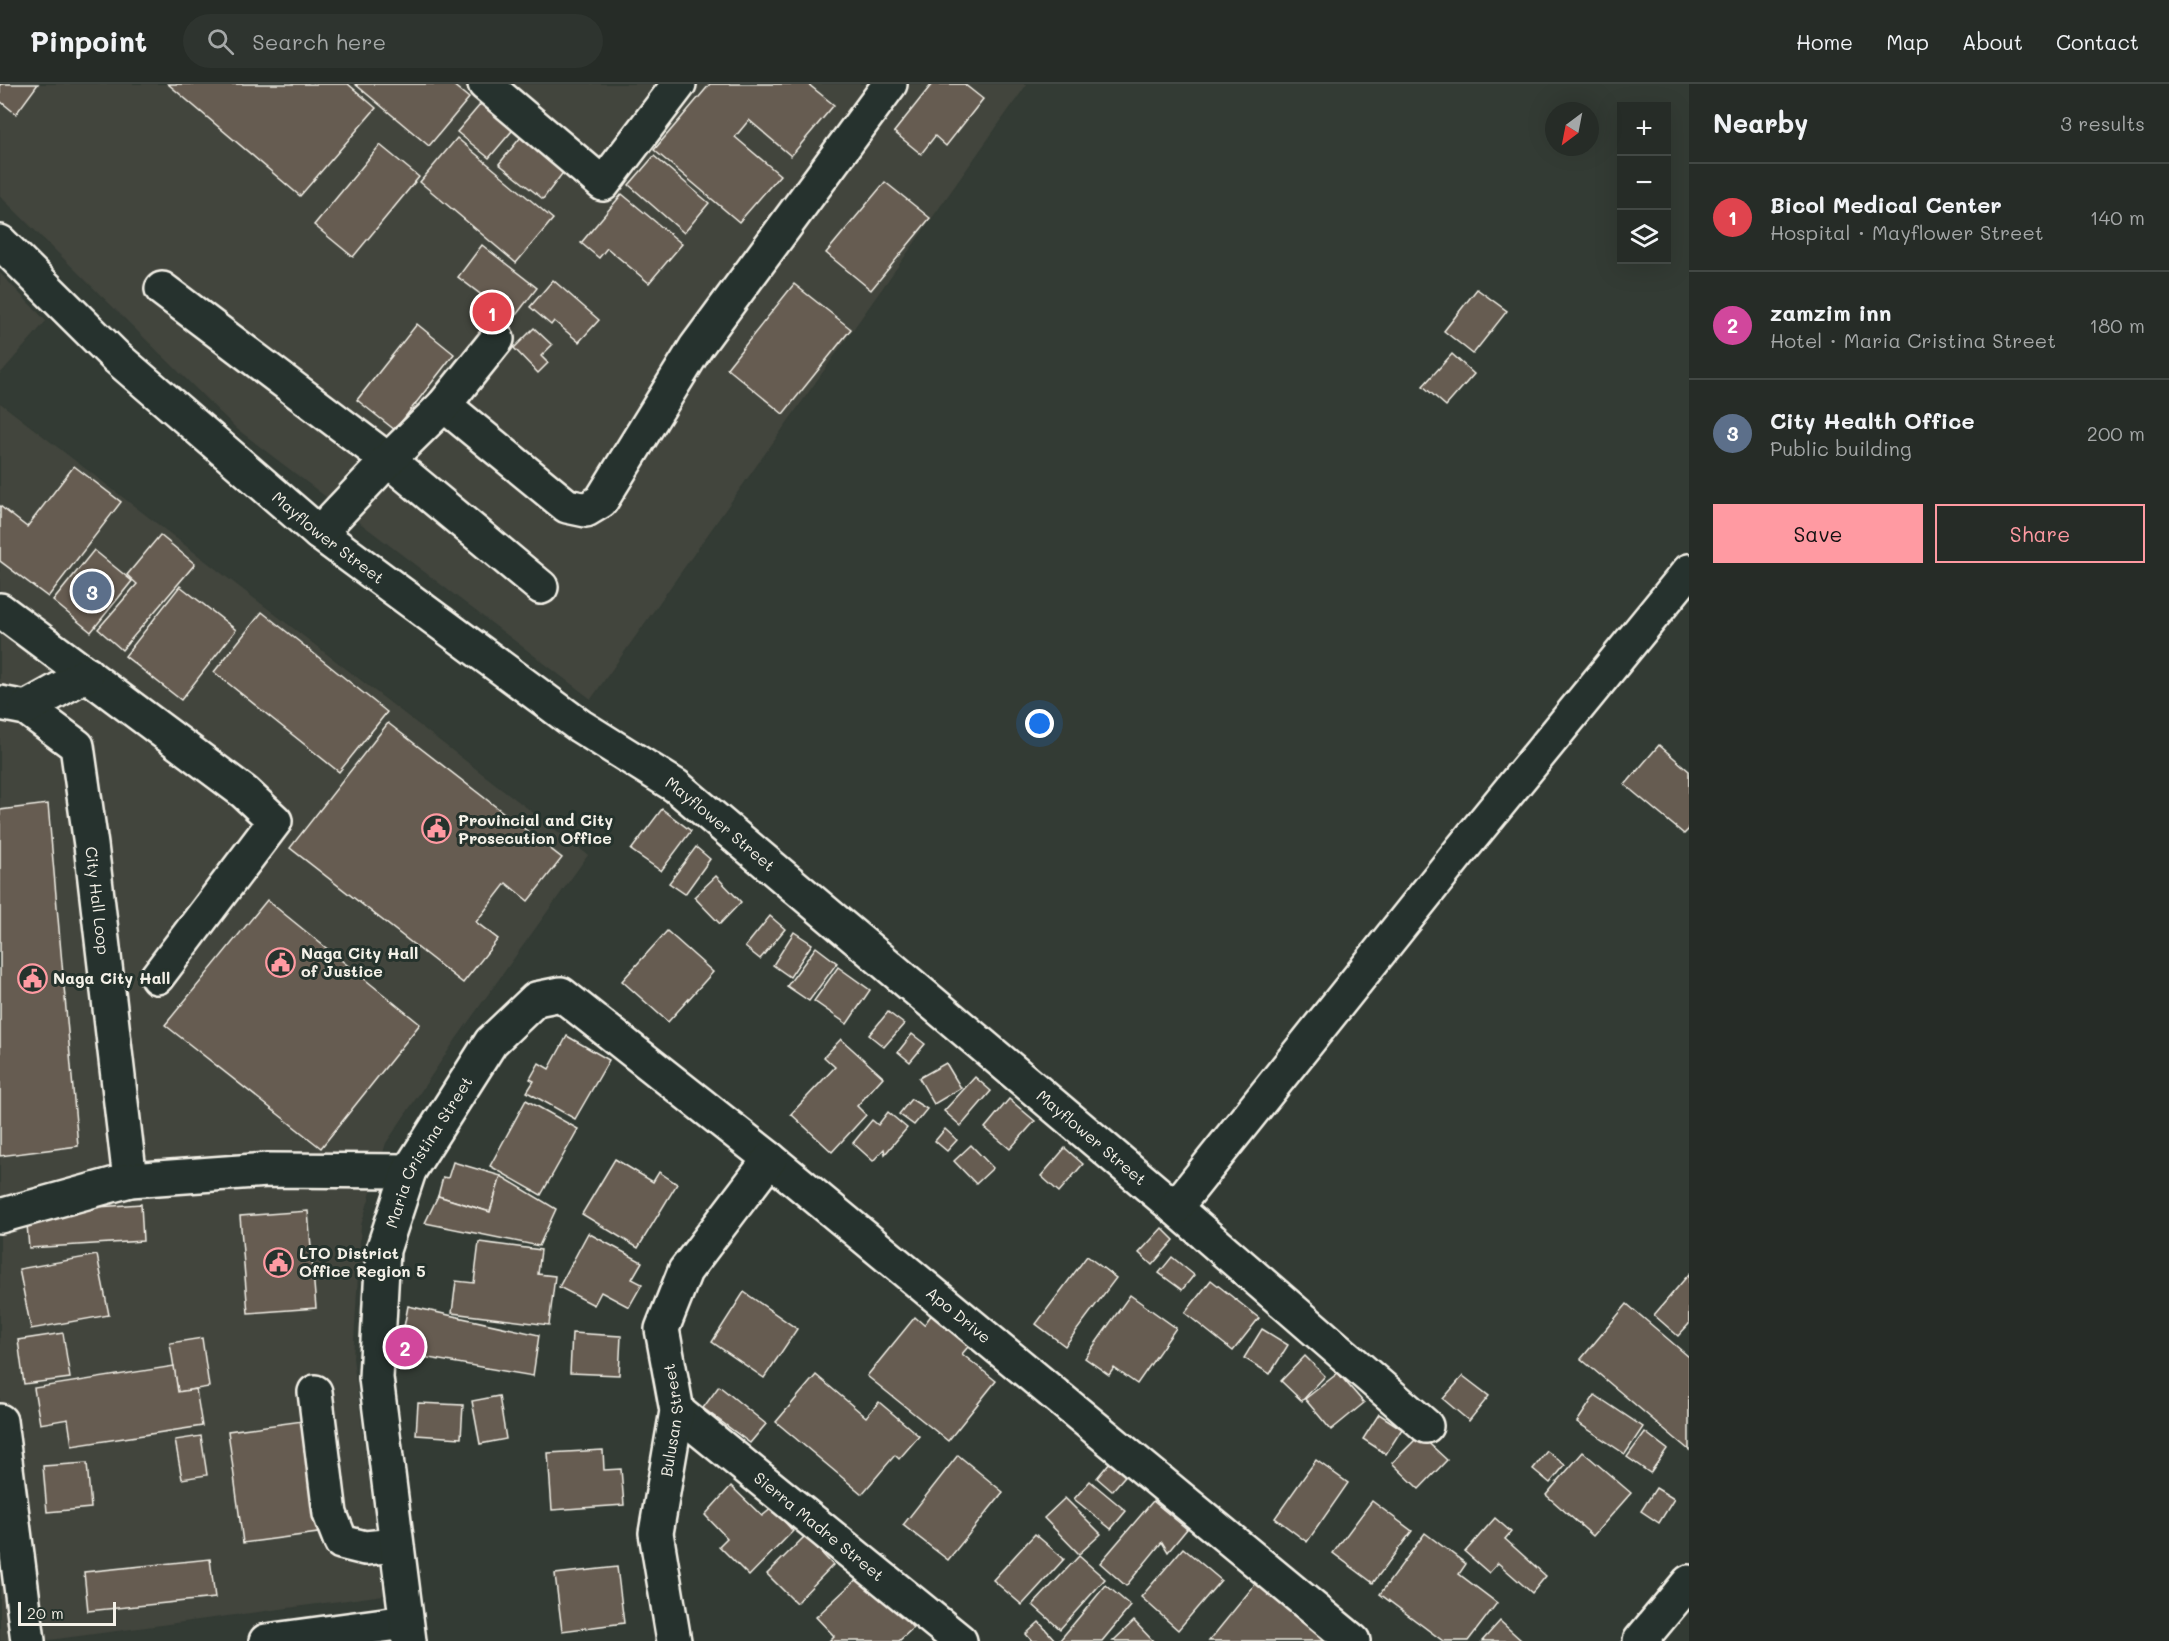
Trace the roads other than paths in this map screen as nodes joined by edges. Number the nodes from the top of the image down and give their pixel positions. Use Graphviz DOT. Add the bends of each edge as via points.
graph roads {
  1 [pos="485,84"];
  2 [pos="679,84"];
  3 [pos="890,84"];
  4 [pos="0,242"];
  5 [pos="162,289"];
  6 [pos="498,339"];
  7 [pos="444,405"];
  8 [pos="387,459"];
  9 [pos="319,533"];
  10 [pos="1689,571"];
  11 [pos="541,587"];
  12 [pos="0,610"];
  13 [pos="87,674"];
  14 [pos="13,706"];
  15 [pos="157,977"];
  16 [pos="561,994"];
  17 [pos="770,1159"];
  18 [pos="409,1171"];
  19 [pos="130,1180"];
  20 [pos="1175,1208"];
  21 [pos="0,1216"];
  22 [pos="315,1392"];
  23 [pos="677,1411"];
  24 [pos="0,1421"];
  25 [pos="1426,1426"];
  26 [pos="396,1545"];
  27 [pos="1689,1582"];
  28 [pos="407,1631"];
  29 [pos="28,1641"];
  30 [pos="266,1641"];
  31 [pos="674,1641"];
  32 [pos="960,1641"];
  33 [pos="1353,1641"];
  34 [pos="1640,1641"];
  1 -- 2 [label="street" via="603,184"];
  3 -- 7 [label="street" via="696,347 600,501 586,510 567,506"];
  4 -- 9 [label="street, Mayflower Street" via="116,357"];
  5 -- 8 [label="street"];
  6 -- 7 [label="street"];
  7 -- 8 [label="street"];
  8 -- 9 [label="street"];
  8 -- 11 [label="street"];
  9 -- 20 [label="street, Mayflower Street" via="579,726 676,786"];
  10 -- 20 [label="street"];
  12 -- 13 [label="street"];
  13 -- 14 [label="street"];
  13 -- 15 [label="street" via="244,792 275,821"];
  14 -- 19 [label="street, City Hall Loop" via="77,746"];
  16 -- 17 [label="street, Apo Drive"];
  16 -- 18 [label="street, Maria Cristina Street" via="536,999 491,1042"];
  17 -- 23 [label="street, Bulusan Street" via="685,1271 662,1329"];
  17 -- 33 [label="street, Apo Drive"];
  18 -- 19 [label="street" via="268,1170"];
  18 -- 26 [label="street, Maria Cristina Street" via="383,1250 376,1378"];
  19 -- 21 [label="street"];
  20 -- 25 [label="street, Mayflower Street"];
  22 -- 26 [label="street" via="330,1514 341,1542 365,1548"];
  23 -- 31 [label="street, Bulusan Street" via="656,1533"];
  23 -- 32 [label="street, Sierra Madre Street"];
  24 -- 29 [label="street"];
  26 -- 28 [label="street, Maria Cristina Street"];
  27 -- 34 [label="street"];
  28 -- 30 [label="street"];
}
